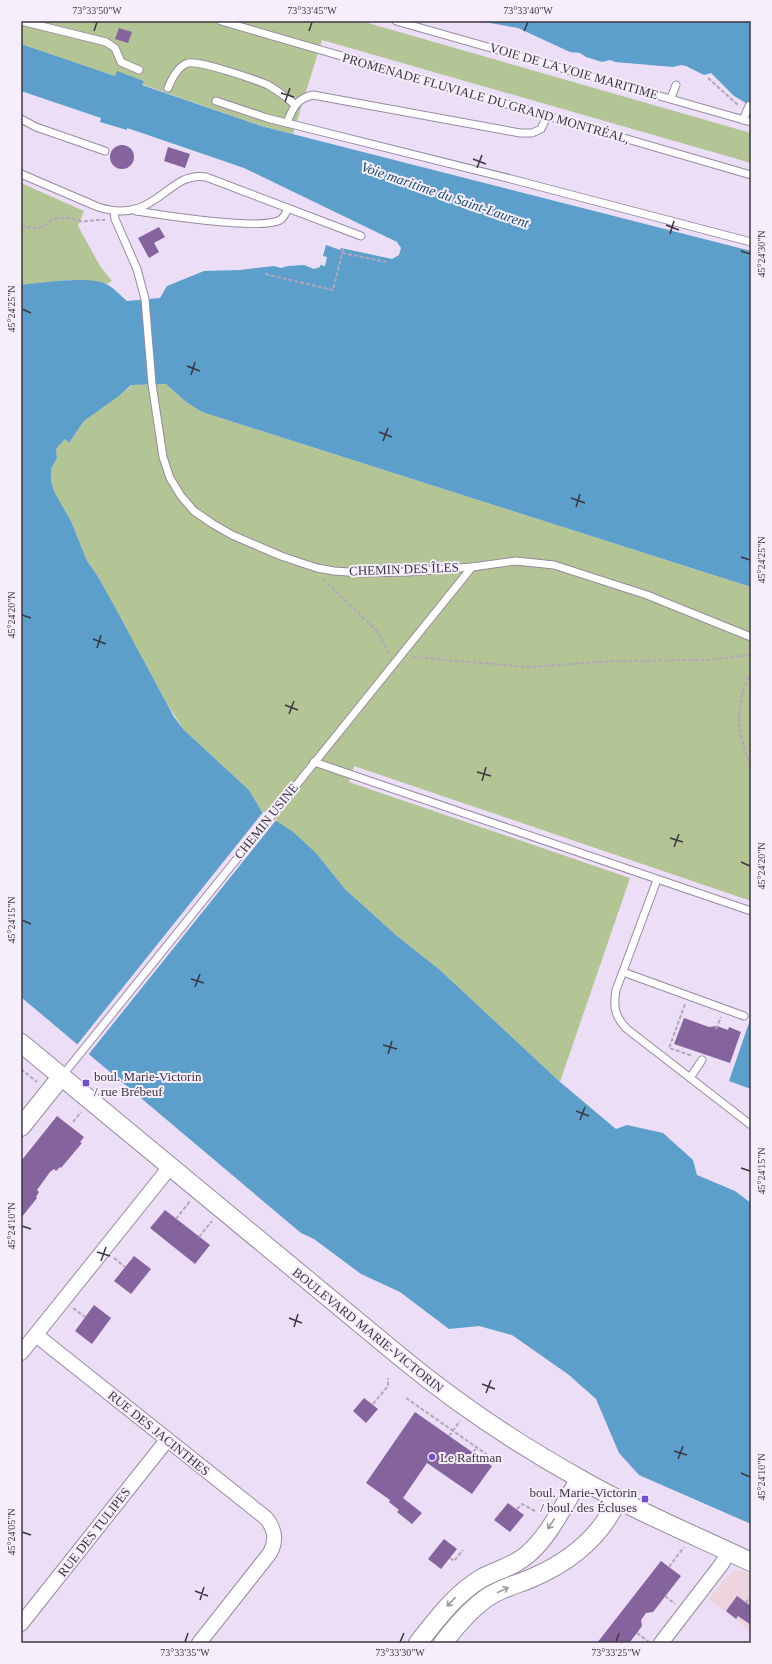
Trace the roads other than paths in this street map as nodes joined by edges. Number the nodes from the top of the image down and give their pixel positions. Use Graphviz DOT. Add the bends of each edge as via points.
graph roads {
  1 [pos="21,21"];
  2 [pos="221,21"];
  3 [pos="396,21"];
  4 [pos="139,70"];
  5 [pos="676,85"];
  6 [pos="168,88"];
  7 [pos="671,98"];
  8 [pos="216,101"];
  9 [pos="295,105"];
  10 [pos="748,108"];
  11 [pos="547,116"];
  12 [pos="21,118"];
  13 [pos="743,120"];
  14 [pos="751,122"];
  15 [pos="287,123"];
  16 [pos="105,151"];
  17 [pos="21,174"];
  18 [pos="751,175"];
  19 [pos="288,208"];
  20 [pos="114,211"];
  21 [pos="134,211"];
  22 [pos="361,236"];
  23 [pos="751,242"];
  24 [pos="472,567"];
  25 [pos="751,637"];
  26 [pos="314,762"];
  27 [pos="657,880"];
  28 [pos="751,912"];
  29 [pos="623,972"];
  30 [pos="744,1016"];
  31 [pos="21,1043"];
  32 [pos="702,1060"];
  33 [pos="61,1076"];
  34 [pos="690,1078"];
  35 [pos="751,1125"];
  36 [pos="21,1127"];
  37 [pos="170,1167"];
  38 [pos="36,1335"];
  39 [pos="21,1354"];
  40 [pos="167,1440"];
  41 [pos="580,1479"];
  42 [pos="618,1499"];
  43 [pos="729,1552"];
  44 [pos="751,1562"];
  45 [pos="21,1624"];
  46 [pos="199,1643"];
  47 [pos="418,1643"];
  48 [pos="443,1643"];
  49 [pos="661,1643"];
  1 -- 4 [label="lane" via="106,42 115,48 121,62"];
  2 -- 11 [label="lane, PROMENADE FLUVIALE DU GRAND MONTRÉAL,"];
  3 -- 7 [label="lane, VOIE DE LA VOIE MARITIME"];
  5 -- 7 [label="lane"];
  6 -- 9 [label="lane" via="181,67 192,62 267,85"];
  7 -- 13 [label="lane, VOIE DE LA VOIE MARITIME"];
  8 -- 15 [label="lane"];
  9 -- 11 [label="lane" via="313,95 526,134 541,129"];
  9 -- 15 [label="lane"];
  10 -- 13 [label="lane"];
  11 -- 18 [label="lane, PROMENADE FLUVIALE DU GRAND MONTRÉAL,"];
  12 -- 16 [label="lane" via="36,127"];
  13 -- 14 [label="lane, VOIE DE LA VOIE MARITIME"];
  15 -- 23 [label="lane" via="511,178"];
  17 -- 20 [label="lane" via="98,207"];
  19 -- 21 [label="lane" via="279,221 260,223 219,222"];
  19 -- 21 [label="lane" via="202,176 186,180 147,206"];
  19 -- 22 [label="lane"];
  20 -- 21 [label="lane"];
  20 -- 24 [label="lane, CHEMIN DES ÎLES" via="137,269 145,299 152,384 163,458 170,478 194,511 232,535 317,568 363,573"];
  24 -- 25 [label="lane, CHEMIN DES ÎLES" via="516,561 554,565 647,595"];
  24 -- 26 [label="lane, CHEMIN USINE"];
  26 -- 27 [label="lane"];
  26 -- 33 [label="lane, CHEMIN USINE"];
  27 -- 28 [label="lane"];
  27 -- 29 [label="lane"];
  29 -- 30 [label="lane"];
  29 -- 34 [label="lane" via="614,1003 619,1021"];
  31 -- 33 [label="street, BOULEVARD MARIE-VICTORIN"];
  32 -- 34 [label="lane"];
  33 -- 36 [label="street"];
  33 -- 37 [label="street, BOULEVARD MARIE-VICTORIN"];
  34 -- 35 [label="lane"];
  37 -- 38 [label="street"];
  37 -- 41 [label="street, BOULEVARD MARIE-VICTORIN" via="443,1390 500,1431"];
  38 -- 39 [label="street"];
  38 -- 40 [label="street, RUE DES JACINTHES"];
  40 -- 45 [label="street, RUE DES TULIPES"];
  40 -- 46 [label="street, RUE DES JACINTHES" via="266,1518 275,1536 270,1553"];
  41 -- 42 [label="street, BOULEVARD MARIE-VICTORIN"];
  41 -- 47 [label="street, one-way" via="548,1529 528,1554 515,1563 481,1578 463,1591 449,1604"];
  42 -- 43 [label="street, BOULEVARD MARIE-VICTORIN"];
  48 -- 42 [label="street, one-way" via="470,1612 489,1597 549,1570 581,1548 605,1523"];
  43 -- 44 [label="street, BOULEVARD MARIE-VICTORIN"];
  43 -- 49 [label="street"];
}
